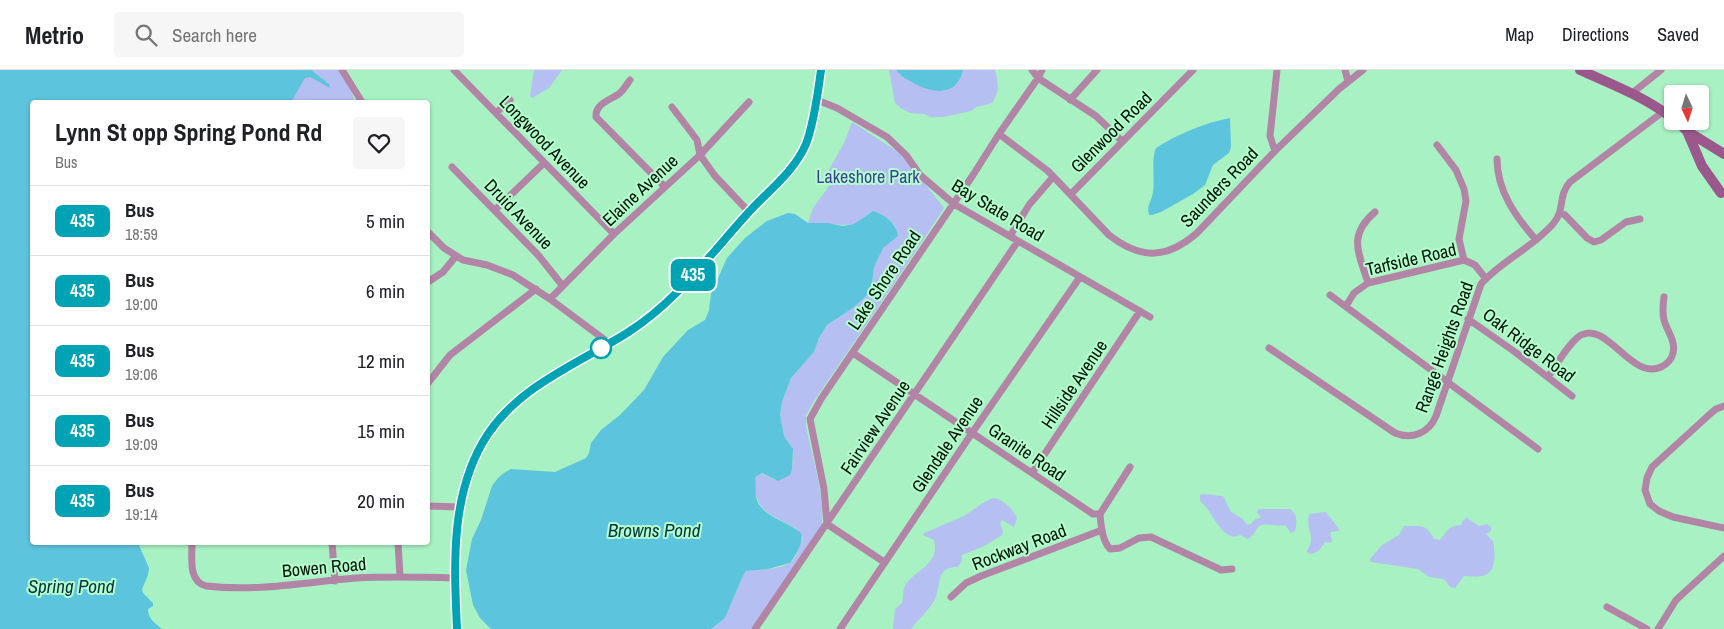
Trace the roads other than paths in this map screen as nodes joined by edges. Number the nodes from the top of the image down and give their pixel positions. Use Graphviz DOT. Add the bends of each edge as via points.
graph roads {
  1 [pos="342,70"];
  2 [pos="454,70"];
  3 [pos="821,70"];
  4 [pos="1032,70"];
  5 [pos="1042,70"];
  6 [pos="1097,70"];
  7 [pos="1193,70"];
  8 [pos="1277,70"];
  9 [pos="1345,70"];
  10 [pos="1363,70"];
  11 [pos="1580,70"];
  12 [pos="1661,70"];
  13 [pos="1038,78"];
  14 [pos="630,80"];
  15 [pos="1348,81"];
  16 [pos="1632,94"];
  17 [pos="361,100"];
  18 [pos="510,100"];
  19 [pos="817,100"];
  20 [pos="1070,100"];
  21 [pos="749,102"];
  22 [pos="672,107"];
  23 [pos="1664,112"];
  24 [pos="496,113"];
  25 [pos="1687,131"];
  26 [pos="999,134"];
  27 [pos="1122,142"];
  28 [pos="1437,145"];
  29 [pos="1275,151"];
  30 [pos="1724,154"];
  31 [pos="700,155"];
  32 [pos="1497,159"];
  33 [pos="544,163"];
  34 [pos="452,166"];
  35 [pos="1053,177"];
  36 [pos="664,186"];
  37 [pos="1071,194"];
  38 [pos="1723,194"];
  39 [pos="954,204"];
  40 [pos="494,210"];
  41 [pos="749,212"];
  42 [pos="1375,212"];
  43 [pos="1561,213"];
  44 [pos="1640,219"];
  45 [pos="430,234"];
  46 [pos="614,234"];
  47 [pos="1010,236"];
  48 [pos="1536,240"];
  49 [pos="1018,241"];
  50 [pos="456,256"];
  51 [pos="1464,260"];
  52 [pos="1080,277"];
  53 [pos="1486,278"];
  54 [pos="430,281"];
  55 [pos="1368,283"];
  56 [pos="562,284"];
  57 [pos="536,290"];
  58 [pos="1330,295"];
  59 [pos="1664,297"];
  60 [pos="550,298"];
  61 [pos="1346,306"];
  62 [pos="1140,311"];
  63 [pos="1150,317"];
  64 [pos="1468,319"];
  65 [pos="609,343"];
  66 [pos="1269,348"];
  67 [pos="853,352"];
  68 [pos="1548,377"];
  69 [pos="430,381"];
  70 [pos="1447,382"];
  71 [pos="915,394"];
  72 [pos="1572,396"];
  73 [pos="1724,406"];
  74 [pos="972,433"];
  75 [pos="1538,449"];
  76 [pos="1130,467"];
  77 [pos="1032,473"];
  78 [pos="430,506"];
  79 [pos="460,508"];
  80 [pos="1100,514"];
  81 [pos="827,524"];
  82 [pos="1724,528"];
  83 [pos="1102,530"];
  84 [pos="192,545"];
  85 [pos="332,545"];
  86 [pos="398,545"];
  87 [pos="1724,556"];
  88 [pos="884,562"];
  89 [pos="1232,568"];
  90 [pos="400,577"];
  91 [pos="456,578"];
  92 [pos="335,581"];
  93 [pos="950,597"];
  94 [pos="1606,607"];
  95 [pos="457,629"];
  96 [pos="755,629"];
  97 [pos="840,629"];
  98 [pos="1647,629"];
  99 [pos="1658,629"];
  1 -- 17 [label="street"];
  2 -- 24 [label="street, Longwood Avenue"];
  3 -- 19 [label="main road"];
  4 -- 13 [label="street"];
  5 -- 13 [label="street, Lake Shore Road"];
  6 -- 20 [label="street"];
  7 -- 27 [label="street, Glenwood Road"];
  8 -- 29 [label="street, Saunders Road" via="1270,136"];
  9 -- 15 [label="street"];
  10 -- 15 [label="street"];
  11 -- 16 [label="main road"];
  12 -- 16 [label="street"];
  13 -- 20 [label="street"];
  13 -- 26 [label="street, Lake Shore Road"];
  14 -- 36 [label="street" via="620,92 598,107 596,114 607,130"];
  15 -- 29 [label="street"];
  16 -- 23 [label="main road"];
  18 -- 24 [label="street"];
  19 -- 39 [label="street, Bay State Road" via="887,137 906,155 920,176"];
  19 -- 41 [label="main road" via="806,144 796,161"];
  20 -- 27 [label="street" via="1096,116"];
  21 -- 31 [label="street, Elaine Avenue"];
  22 -- 31 [label="street" via="696,140"];
  23 -- 43 [label="street" via="1568,184 1562,195"];
  24 -- 33 [label="street, Longwood Avenue"];
  25 -- 30 [label="main road"];
  25 -- 38 [label="main road" via="1702,166"];
  26 -- 35 [label="street, Saunders Road"];
  26 -- 39 [label="street, Lake Shore Road"];
  27 -- 37 [label="street, Glenwood Road"];
  28 -- 51 [label="street" via="1456,170 1464,189 1466,201 1459,237"];
  29 -- 37 [label="street, Saunders Road" via="1197,233 1186,243 1163,253 1140,252 1119,243"];
  31 -- 36 [label="street, Elaine Avenue"];
  31 -- 41 [label="street" via="714,176"];
  32 -- 48 [label="street" via="1506,196 1518,219"];
  33 -- 40 [label="street"];
  33 -- 46 [label="street, Longwood Avenue"];
  34 -- 40 [label="street, Druid Avenue"];
  35 -- 37 [label="street, Saunders Road"];
  35 -- 47 [label="street" via="1029,205"];
  36 -- 46 [label="street, Elaine Avenue"];
  39 -- 47 [label="street, Bay State Road"];
  39 -- 67 [label="street, Lake Shore Road"];
  40 -- 56 [label="street, Druid Avenue"];
  41 -- 65 [label="main road" via="658,312"];
  42 -- 55 [label="street" via="1362,224 1357,241"];
  43 -- 44 [label="street" via="1594,242 1626,222"];
  43 -- 48 [label="street, Range Heights Road"];
  45 -- 50 [label="street"];
  46 -- 56 [label="street, Elaine Avenue"];
  47 -- 49 [label="street, Bay State Road"];
  48 -- 53 [label="street, Range Heights Road"];
  49 -- 52 [label="street, Bay State Road"];
  49 -- 71 [label="street, Fairview Avenue"];
  50 -- 54 [label="street" via="443,272"];
  50 -- 57 [label="street" via="513,275"];
  51 -- 53 [label="street, Tarfside Road" via="1475,265"];
  51 -- 55 [label="street, Tarfside Road"];
  52 -- 62 [label="street, Bay State Road"];
  52 -- 74 [label="street, Glendale Avenue"];
  53 -- 64 [label="street, Range Heights Road"];
  55 -- 61 [label="street, Tarfside Road" via="1354,293"];
  56 -- 60 [label="street, Elaine Avenue"];
  57 -- 60 [label="street"];
  57 -- 69 [label="street" via="450,355"];
  58 -- 61 [label="street"];
  59 -- 68 [label="street" via="1663,315 1674,346 1672,356 1664,365 1653,369 1643,367 1600,336 1587,334 1574,342"];
  60 -- 65 [label="street"];
  61 -- 70 [label="street"];
  62 -- 63 [label="street, Bay State Road"];
  62 -- 77 [label="street, Hillside Avenue"];
  64 -- 68 [label="street, Oak Ridge Road"];
  64 -- 70 [label="street, Range Heights Road"];
  65 -- 79 [label="main road" via="542,382 511,407 488,434 474,461"];
  66 -- 70 [label="street, Range Heights Road" via="1392,431 1405,436 1421,433 1431,425"];
  67 -- 71 [label="street, Granite Road"];
  67 -- 81 [label="street, Lake Shore Road" via="810,419 824,489"];
  68 -- 72 [label="street, Oak Ridge Road"];
  70 -- 75 [label="street"];
  71 -- 74 [label="street, Granite Road"];
  71 -- 81 [label="street, Fairview Avenue"];
  73 -- 82 [label="street" via="1710,414 1661,457 1648,474 1645,486 1648,500 1656,509 1673,517"];
  74 -- 77 [label="street, Granite Road"];
  74 -- 88 [label="street, Glendale Avenue"];
  76 -- 80 [label="street"];
  77 -- 80 [label="street, Granite Road" via="1093,514"];
  78 -- 79 [label="street"];
  79 -- 91 [label="main road"];
  80 -- 83 [label="street"];
  81 -- 88 [label="street"];
  81 -- 96 [label="street, Fairview Avenue"];
  83 -- 89 [label="street" via="1108,546 1115,549 1144,537 1156,539 1222,570"];
  83 -- 93 [label="street, Rockway Road" via="981,576 966,583"];
  84 -- 92 [label="street, Bowen Road" via="196,581 206,586 291,586"];
  85 -- 92 [label="street"];
  86 -- 90 [label="street"];
  87 -- 99 [label="street" via="1676,600"];
  88 -- 97 [label="street, Glendale Avenue"];
  90 -- 91 [label="street, Bowen Road"];
  90 -- 92 [label="street, Bowen Road"];
  91 -- 95 [label="main road"];
  94 -- 98 [label="street"];
}
